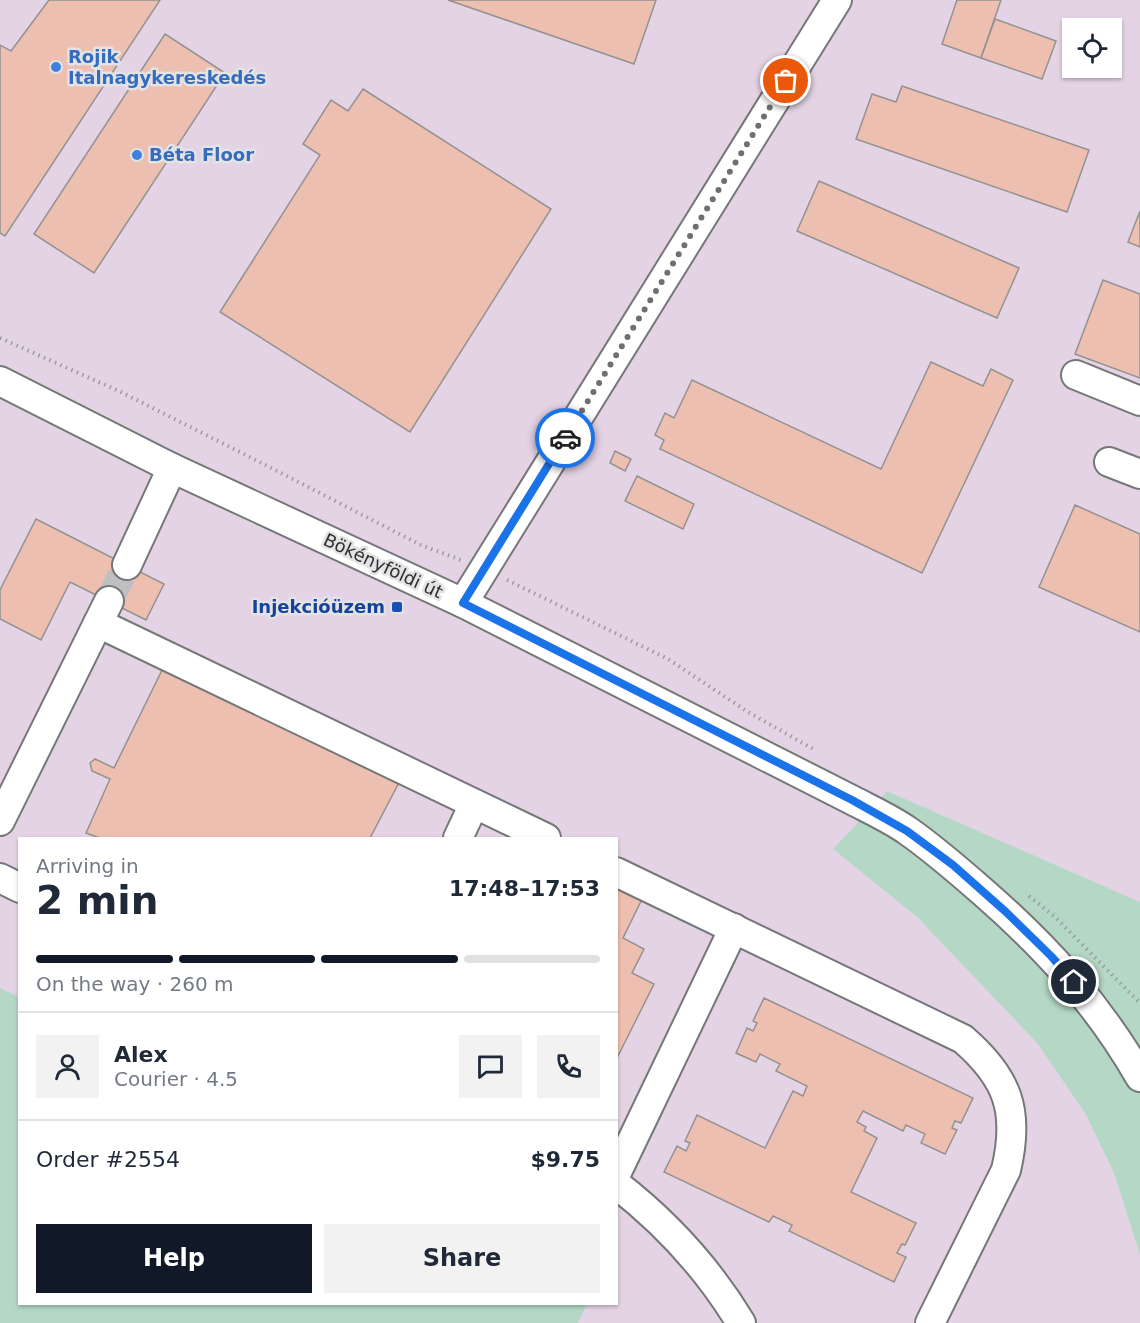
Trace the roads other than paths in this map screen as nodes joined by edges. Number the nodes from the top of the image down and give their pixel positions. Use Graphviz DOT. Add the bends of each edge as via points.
graph roads {
  1 [pos="837,0"];
  2 [pos="1077,375"];
  3 [pos="0,381"];
  4 [pos="1140,401"];
  5 [pos="1109,462"];
  6 [pos="172,468"];
  7 [pos="1140,474"];
  8 [pos="126,565"];
  9 [pos="463,603"];
  10 [pos="474,804"];
  11 [pos="0,821"];
  12 [pos="458,837"];
  13 [pos="544,837"];
  14 [pos="618,873"];
  15 [pos="0,879"];
  16 [pos="18,887"];
  17 [pos="734,928"];
  18 [pos="1140,1077"];
  19 [pos="618,1170"];
  20 [pos="618,1186"];
  21 [pos="735,1319"];
  22 [pos="930,1323"];
  1 -- 9 [label="street"];
  2 -- 4 [label="street"];
  3 -- 6 [label="street, Bökényföldi út"];
  5 -- 7 [label="street"];
  6 -- 8 [label="street"];
  6 -- 9 [label="street, Bökényföldi út"];
  9 -- 18 [label="street, Bökényföldi út" via="907,831 953,865 1051,956 1122,1045"];
  10 -- 11 [label="street" via="103,612"];
  10 -- 12 [label="street"];
  10 -- 13 [label="street"];
  14 -- 17 [label="street"];
  15 -- 16 [label="street"];
  17 -- 19 [label="street"];
  17 -- 22 [label="street" via="963,1039 979,1052 1005,1092 1012,1122 1006,1170"];
  20 -- 21 [label="street" via="642,1204 693,1257"];
}
